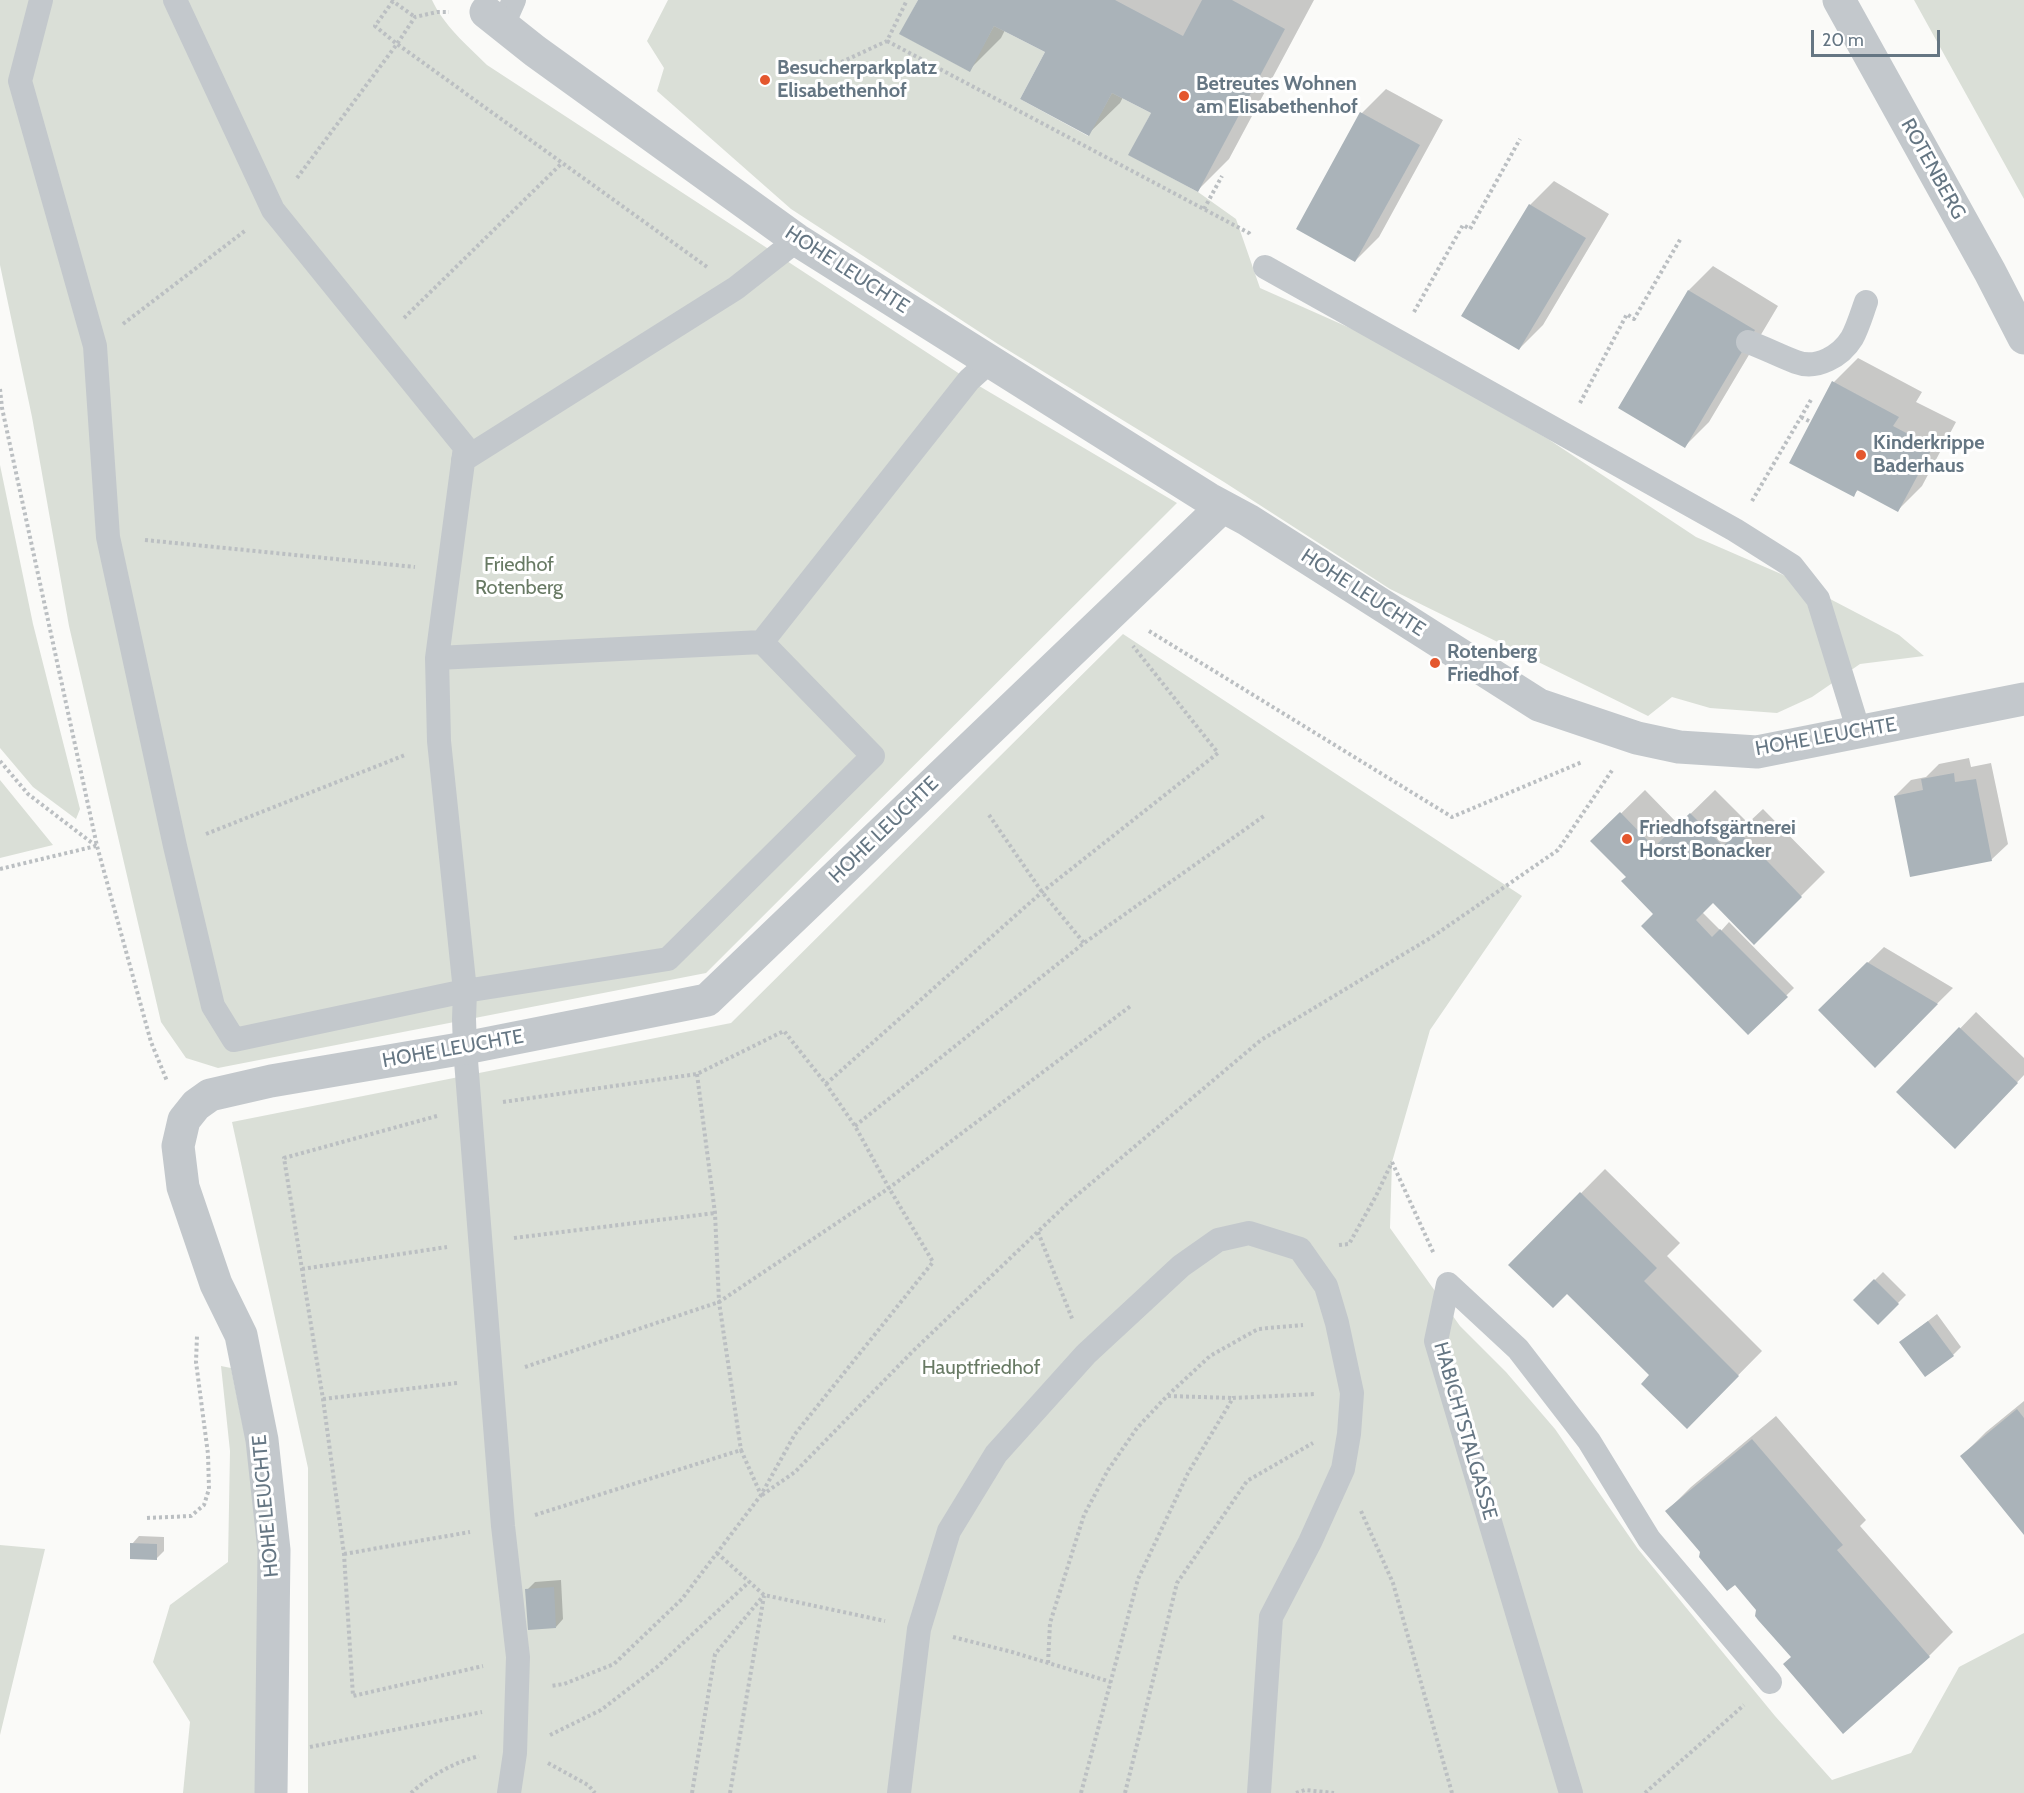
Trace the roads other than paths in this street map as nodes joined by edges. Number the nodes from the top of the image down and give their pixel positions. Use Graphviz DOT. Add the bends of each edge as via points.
graph roads {
  1 [pos="41,0"];
  2 [pos="175,0"];
  3 [pos="1839,0"];
  4 [pos="495,9"];
  5 [pos="797,240"];
  6 [pos="1265,267"];
  7 [pos="1866,302"];
  8 [pos="2024,339"];
  9 [pos="1749,342"];
  10 [pos="989,362"];
  11 [pos="463,460"];
  12 [pos="1222,507"];
  13 [pos="762,642"];
  14 [pos="437,658"];
  15 [pos="2024,699"];
  16 [pos="1859,732"];
  17 [pos="465,991"];
  18 [pos="465,1048"];
  19 [pos="1770,1682"];
  20 [pos="271,1793"];
  21 [pos="508,1793"];
  22 [pos="899,1793"];
  23 [pos="1259,1793"];
  24 [pos="1571,1793"];
  1 -- 17 [label="lane" via="20,81 95,346 108,537 213,1006 234,1040"];
  2 -- 11 [label="lane" via="273,210 465,447"];
  3 -- 8 [label="street, ROTENBERG"];
  4 -- 5 [label="street, HOHE LEUCHTE"];
  5 -- 10 [label="street, HOHE LEUCHTE"];
  5 -- 11 [label="lane" via="736,288"];
  6 -- 16 [label="lane" via="1735,530 1792,566 1818,598"];
  7 -- 9 [label="lane" via="1852,338 1822,363 1798,363"];
  10 -- 12 [label="street, HOHE LEUCHTE"];
  10 -- 13 [label="lane" via="969,380"];
  11 -- 14 [label="lane"];
  12 -- 16 [label="street, HOHE LEUCHTE" via="1539,705 1637,738 1678,747 1757,752"];
  12 -- 18 [label="street, HOHE LEUCHTE" via="707,1000"];
  13 -- 14 [label="lane"];
  13 -- 17 [label="lane" via="873,756 668,959"];
  14 -- 17 [label="lane" via="439,741"];
  15 -- 16 [label="street, HOHE LEUCHTE"];
  17 -- 18 [label="lane"];
  18 -- 20 [label="street, HOHE LEUCHTE" via="210,1095 184,1120 178,1146 183,1187 216,1284 241,1335 262,1440 274,1550"];
  18 -- 21 [label="lane" via="503,1526 518,1658 514,1753"];
  19 -- 24 [label="lane, HABICHTSTALGASSE" via="1649,1539 1589,1441 1518,1349 1448,1284 1436,1341"];
  22 -- 23 [label="lane" via="919,1629 949,1531 996,1454 1086,1354 1181,1266 1218,1240 1249,1233 1300,1249 1326,1286 1352,1393 1343,1469 1271,1617"];
}
